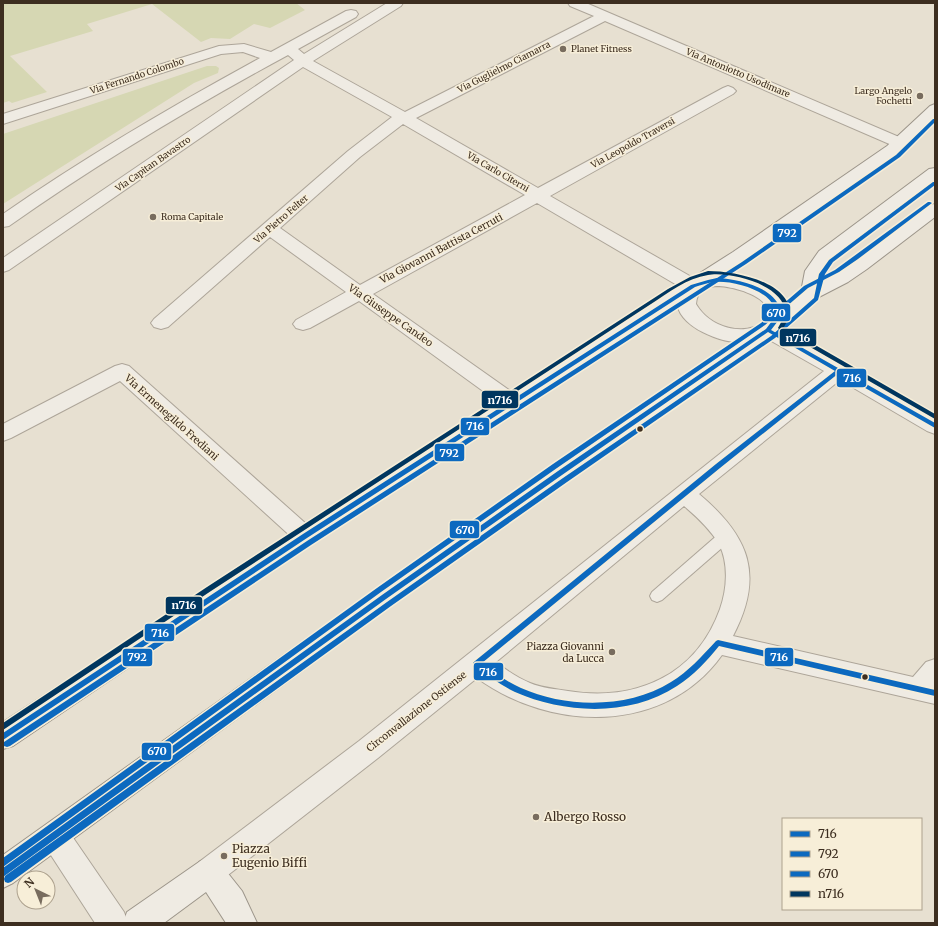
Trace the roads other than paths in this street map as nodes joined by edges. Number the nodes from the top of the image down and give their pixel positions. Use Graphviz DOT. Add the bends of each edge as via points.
graph roads {
  1 [pos="372,3"];
  2 [pos="396,3"];
  3 [pos="575,3"];
  4 [pos="604,16"];
  5 [pos="289,48"];
  6 [pos="273,57"];
  7 [pos="302,61"];
  8 [pos="728,91"];
  9 [pos="935,109"];
  10 [pos="404,117"];
  11 [pos="3,119"];
  12 [pos="900,143"];
  13 [pos="935,173"];
  14 [pos="538,196"];
  15 [pos="935,209"];
  16 [pos="3,222"];
  17 [pos="270,229"];
  18 [pos="3,266"];
  19 [pos="693,286"];
  20 [pos="360,292"];
  21 [pos="810,294"];
  22 [pos="161,323"];
  23 [pos="302,324"];
  24 [pos="768,330"];
  25 [pos="839,370"];
  26 [pos="512,402"];
  27 [pos="935,426"];
  28 [pos="3,433"];
  29 [pos="685,494"];
  30 [pos="305,536"];
  31 [pos="726,536"];
  32 [pos="657,596"];
  33 [pos="718,643"];
  34 [pos="477,663"];
  35 [pos="935,670"];
  36 [pos="926,691"];
  37 [pos="3,737"];
  38 [pos="55,836"];
  39 [pos="209,872"];
  40 [pos="3,873"];
  41 [pos="113,923"];
  42 [pos="138,923"];
  43 [pos="242,923"];
  1 -- 5 [label="street"];
  2 -- 7 [label="street, Via Capitan Bavastro"];
  3 -- 4 [label="street, Via Antoniotto Usodimare"];
  4 -- 10 [label="street, Via Guglielmo Ciamarra"];
  4 -- 12 [label="street, Via Antoniotto Usodimare"];
  5 -- 6 [label="street"];
  5 -- 7 [label="street"];
  6 -- 11 [label="street, Via Fernando Colombo" via="244,48 218,50"];
  6 -- 16 [label="street" via="190,102"];
  7 -- 10 [label="street, Via Carlo Citerni"];
  7 -- 18 [label="street, Via Capitan Bavastro"];
  8 -- 14 [label="street, Via Leopoldo Traversi"];
  9 -- 12 [label="street"];
  10 -- 14 [label="street, Via Carlo Citerni"];
  10 -- 17 [label="street, Via Pietro Felter" via="354,154"];
  12 -- 19 [label="street"];
  13 -- 21 [label="street" via="825,255 814,272"];
  14 -- 19 [label="street, Via Carlo Citerni"];
  14 -- 20 [label="street, Via Giovanni Battista Cerruti"];
  15 -- 21 [label="street" via="849,274"];
  17 -- 20 [label="street, Via Giuseppe Candeo"];
  17 -- 22 [label="street, Via Pietro Felter"];
  19 -- 24 [label="street" via="686,298 688,308 696,318 710,328 736,335 750,335"];
  19 -- 24 [label="street" via="723,280 745,284 760,291 772,300 778,310 778,318"];
  19 -- 26 [label="street"];
  20 -- 23 [label="street, Via Giovanni Battista Cerruti"];
  20 -- 26 [label="street, Via Giuseppe Candeo"];
  21 -- 24 [label="street"];
  24 -- 25 [label="street"];
  24 -- 38 [label="street" via="560,472"];
  25 -- 27 [label="street"];
  25 -- 29 [label="street, Circonvallazione Ostiense"];
  26 -- 30 [label="street"];
  28 -- 30 [label="street, Via Ermenegildo Frediani" via="122,371"];
  29 -- 31 [label="street"];
  29 -- 34 [label="street, Circonvallazione Ostiense"];
  30 -- 37 [label="street"];
  31 -- 32 [label="lane"];
  31 -- 33 [label="street" via="735,555 738,578 734,603"];
  33 -- 34 [label="street" via="706,658 658,694 620,705 572,704 544,698 508,684"];
  33 -- 36 [label="street"];
  34 -- 39 [label="street, Circonvallazione Ostiense"];
  35 -- 36 [label="street"];
  38 -- 40 [label="street"];
  38 -- 41 [label="street"];
  39 -- 42 [label="street, Circonvallazione Ostiense"];
  39 -- 43 [label="street"];
}
